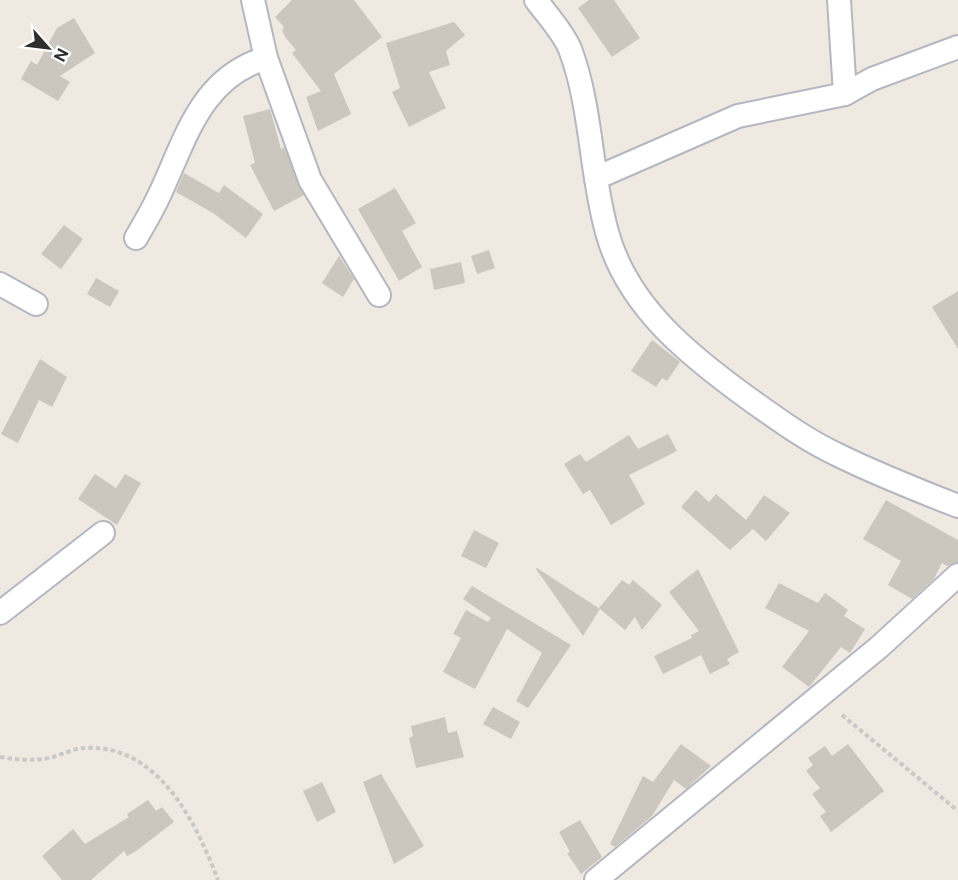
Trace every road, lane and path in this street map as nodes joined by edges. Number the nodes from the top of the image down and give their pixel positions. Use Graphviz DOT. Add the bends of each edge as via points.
graph roads {
  1 [pos="253,0"];
  2 [pos="536,0"];
  3 [pos="839,0"];
  4 [pos="958,47"];
  5 [pos="266,58"];
  6 [pos="845,94"];
  7 [pos="596,178"];
  8 [pos="136,238"];
  9 [pos="0,284"];
  10 [pos="379,295"];
  11 [pos="36,304"];
  12 [pos="958,506"];
  13 [pos="103,533"];
  14 [pos="958,575"];
  15 [pos="0,613"];
  16 [pos="842,715"];
  17 [pos="0,757"];
  18 [pos="958,811"];
  19 [pos="218,880"];
  20 [pos="596,880"];
  1 -- 5 [label="street"];
  2 -- 7 [label="street" via="569,47"];
  3 -- 6 [label="street"];
  4 -- 6 [label="street" via="872,79"];
  5 -- 8 [label="street" via="230,75 196,111 156,203"];
  5 -- 10 [label="street" via="310,180"];
  6 -- 7 [label="street" via="738,116"];
  7 -- 12 [label="street" via="607,232 621,270 656,321 703,365 786,426 834,454"];
  9 -- 11 [label="street"];
  13 -- 15 [label="street"];
  14 -- 20 [label="street" via="878,648"];
  16 -- 18 [label="path"];
  17 -- 19 [label="path" via="32,761 85,748 108,751 149,766 190,818"];
}
